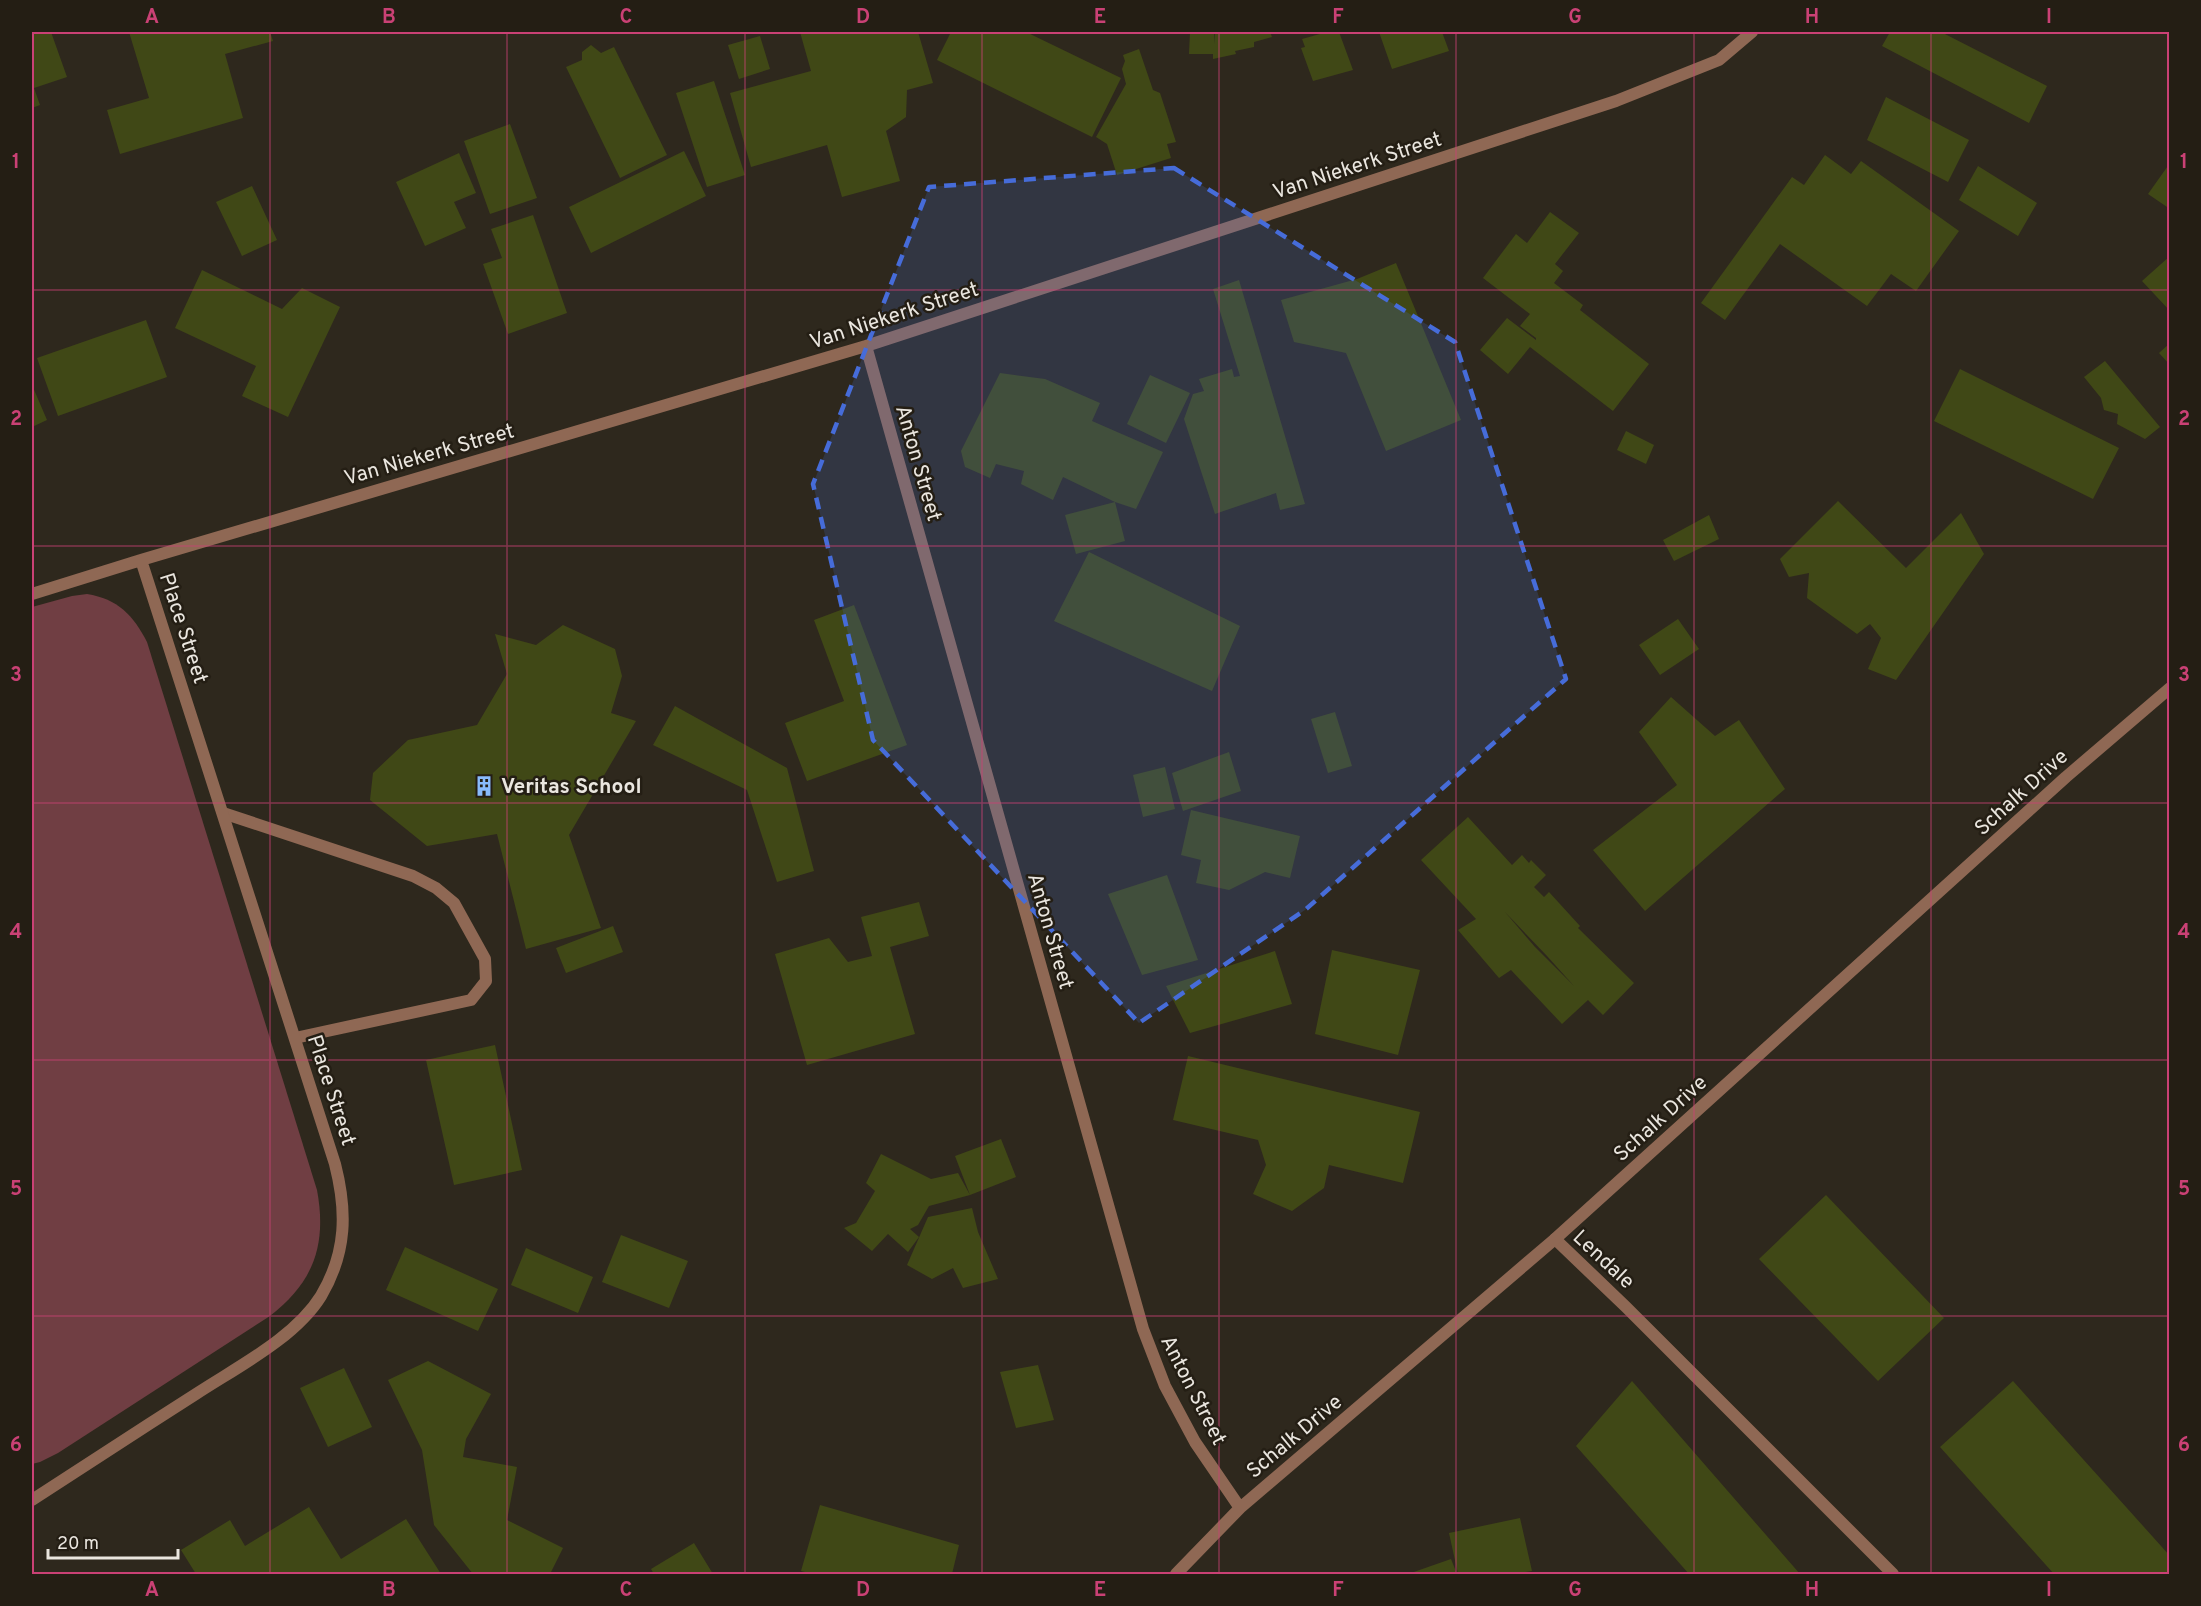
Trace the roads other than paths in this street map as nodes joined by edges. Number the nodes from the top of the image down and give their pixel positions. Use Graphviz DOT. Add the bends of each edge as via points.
graph roads {
  1 [pos="1752,32"];
  2 [pos="866,346"];
  3 [pos="141,560"];
  4 [pos="32,594"];
  5 [pos="2169,688"];
  6 [pos="223,813"];
  7 [pos="295,1038"];
  8 [pos="1555,1239"];
  9 [pos="32,1500"];
  10 [pos="1240,1508"];
  11 [pos="1176,1575"];
  12 [pos="1893,1575"];
  1 -- 2 [label="street, Van Niekerk Street" via="1719,60 1617,101"];
  2 -- 3 [label="street, Van Niekerk Street"];
  2 -- 10 [label="street, Anton Street" via="1143,1329 1165,1386 1195,1442"];
  3 -- 4 [label="street, Van Niekerk Street"];
  3 -- 6 [label="street, Place Street"];
  5 -- 8 [label="street, Schalk Drive"];
  6 -- 7 [label="street, Place Street"];
  6 -- 7 [label="street" via="413,876 436,888 454,903 484,958 486,981 471,1000"];
  7 -- 9 [label="street, Place Street" via="343,1193 340,1246 321,1296 303,1319 261,1352"];
  8 -- 10 [label="street, Schalk Drive"];
  8 -- 12 [label="street, Lendale"];
  10 -- 11 [label="street, Schalk Drive"];
}
